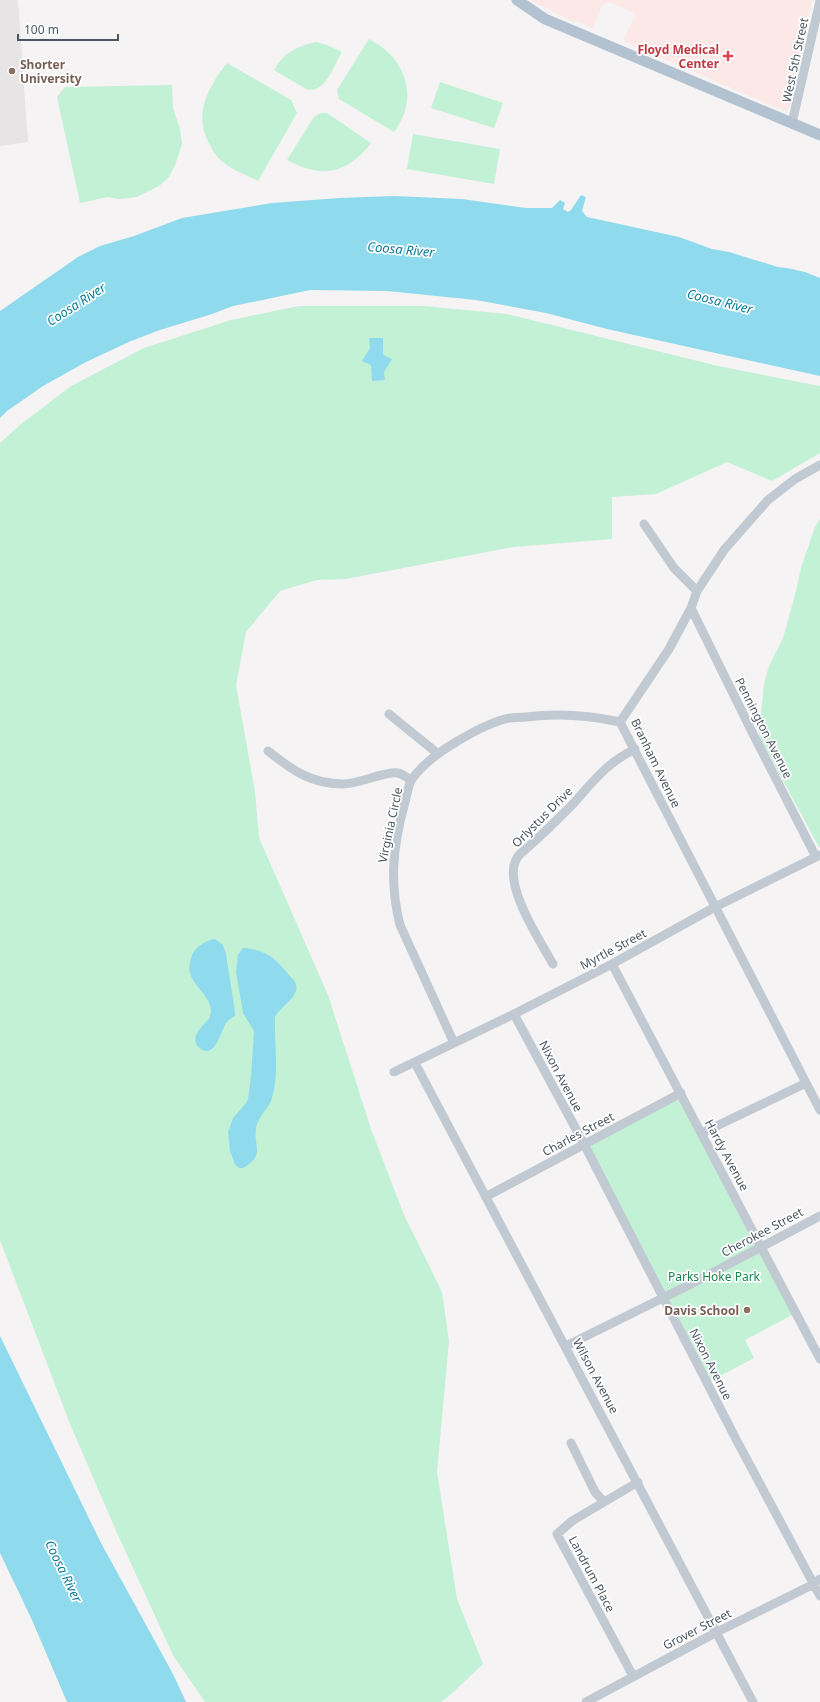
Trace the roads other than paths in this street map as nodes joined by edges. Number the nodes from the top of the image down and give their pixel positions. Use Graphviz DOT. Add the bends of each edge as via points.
graph roads {
  1 [pos="820,1"];
  2 [pos="519,2"];
  3 [pos="792,123"];
  4 [pos="820,135"];
  5 [pos="820,465"];
  6 [pos="644,524"];
  7 [pos="697,591"];
  8 [pos="691,608"];
  9 [pos="389,714"];
  10 [pos="620,722"];
  11 [pos="635,749"];
  12 [pos="268,751"];
  13 [pos="437,753"];
  14 [pos="411,780"];
  15 [pos="818,856"];
  16 [pos="715,907"];
  17 [pos="552,964"];
  18 [pos="612,964"];
  19 [pos="514,1014"];
  20 [pos="454,1043"];
  21 [pos="415,1062"];
  22 [pos="394,1072"];
  23 [pos="806,1083"];
  24 [pos="681,1093"];
  25 [pos="820,1110"];
  26 [pos="702,1133"];
  27 [pos="584,1144"];
  28 [pos="487,1196"];
  29 [pos="820,1216"];
  30 [pos="761,1246"];
  31 [pos="663,1298"];
  32 [pos="566,1346"];
  33 [pos="820,1359"];
  34 [pos="571,1443"];
  35 [pos="638,1482"];
  36 [pos="604,1502"];
  37 [pos="817,1581"];
  38 [pos="820,1596"];
  39 [pos="717,1632"];
  40 [pos="633,1676"];
  41 [pos="586,1702"];
  42 [pos="753,1702"];
  1 -- 3 [label="street, West 5th Street"];
  2 -- 3 [label="main road" via="545,19"];
  3 -- 4 [label="main road"];
  5 -- 7 [label="street, Branham Avenue" via="795,479 768,500 724,550"];
  6 -- 7 [label="street" via="674,568"];
  7 -- 8 [label="street, Branham Avenue"];
  8 -- 10 [label="street, Branham Avenue" via="669,650"];
  8 -- 15 [label="street, Pennington Avenue" via="751,730"];
  9 -- 13 [label="street"];
  10 -- 11 [label="street, Branham Avenue"];
  10 -- 13 [label="street, Virginia Circle" via="595,716 564,714 506,719 475,730"];
  11 -- 16 [label="street, Branham Avenue"];
  11 -- 17 [label="street, Orlystus Drive" via="618,758 600,773 515,862 514,883 518,898"];
  12 -- 14 [label="street" via="290,769 321,782 344,784 396,773"];
  13 -- 14 [label="street, Virginia Circle"];
  14 -- 20 [label="street, Virginia Circle" via="392,865 396,909 400,925"];
  15 -- 16 [label="street, Myrtle Street"];
  16 -- 18 [label="street, Myrtle Street"];
  16 -- 23 [label="street, Branham Avenue"];
  18 -- 19 [label="street, Myrtle Street"];
  18 -- 24 [label="street, Hardy Avenue"];
  19 -- 20 [label="street, Myrtle Street"];
  19 -- 27 [label="street, Nixon Avenue"];
  20 -- 21 [label="street, Myrtle Street"];
  21 -- 22 [label="street, Myrtle Street"];
  21 -- 28 [label="street, Wilson Avenue"];
  23 -- 25 [label="street, Branham Avenue"];
  23 -- 26 [label="street"];
  24 -- 26 [label="street, Hardy Avenue"];
  24 -- 27 [label="street, Charles Street"];
  26 -- 30 [label="street, Hardy Avenue"];
  27 -- 28 [label="street, Charles Street"];
  27 -- 31 [label="street, Nixon Avenue"];
  28 -- 32 [label="street, Wilson Avenue"];
  29 -- 30 [label="street, Cherokee Street"];
  30 -- 31 [label="street, Cherokee Street"];
  30 -- 33 [label="street, Hardy Avenue"];
  31 -- 32 [label="street, Cherokee Street"];
  31 -- 37 [label="street, Nixon Avenue" via="737,1441"];
  32 -- 35 [label="street, Wilson Avenue"];
  34 -- 36 [label="street" via="595,1492"];
  35 -- 36 [label="street"];
  35 -- 39 [label="street, Wilson Avenue"];
  36 -- 40 [label="street, Landrum Place" via="572,1521 557,1534"];
  37 -- 38 [label="street, Nixon Avenue"];
  37 -- 39 [label="street, Grover Street"];
  39 -- 40 [label="street, Grover Street"];
  39 -- 42 [label="street, Wilson Avenue"];
  40 -- 41 [label="street, Grover Street"];
}
